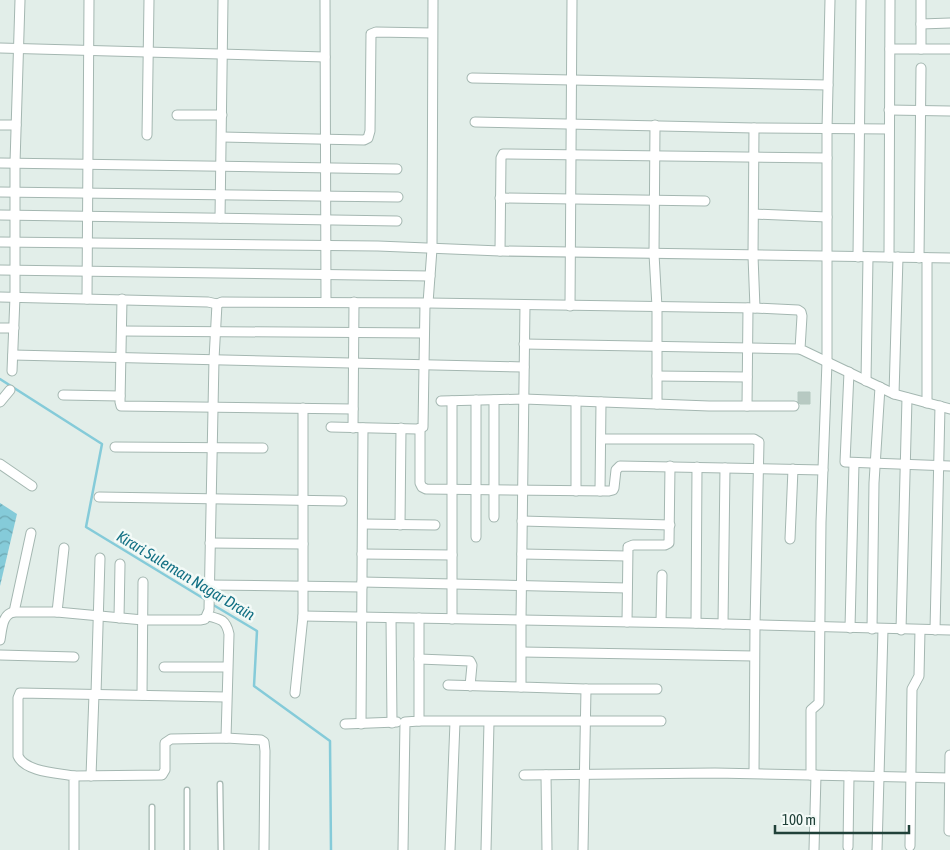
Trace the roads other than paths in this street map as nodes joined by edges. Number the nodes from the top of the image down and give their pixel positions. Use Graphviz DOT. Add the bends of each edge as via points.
graph roads {
  1 [pos="20,0"];
  2 [pos="89,0"];
  3 [pos="149,0"];
  4 [pos="223,0"];
  5 [pos="325,0"];
  6 [pos="433,0"];
  7 [pos="572,0"];
  8 [pos="830,0"];
  9 [pos="861,0"];
  10 [pos="890,0"];
  11 [pos="921,0"];
  12 [pos="950,23"];
  13 [pos="921,24"];
  14 [pos="432,33"];
  15 [pos="0,48"];
  16 [pos="19,48"];
  17 [pos="890,49"];
  18 [pos="921,49"];
  19 [pos="950,49"];
  20 [pos="89,50"];
  21 [pos="147,51"];
  22 [pos="222,54"];
  23 [pos="325,57"];
  24 [pos="921,68"];
  25 [pos="472,78"];
  26 [pos="571,79"];
  27 [pos="828,85"];
  28 [pos="889,110"];
  29 [pos="921,110"];
  30 [pos="950,111"];
  31 [pos="177,115"];
  32 [pos="222,115"];
  33 [pos="475,122"];
  34 [pos="0,124"];
  35 [pos="571,124"];
  36 [pos="16,125"];
  37 [pos="655,126"];
  38 [pos="754,128"];
  39 [pos="859,128"];
  40 [pos="827,129"];
  41 [pos="889,129"];
  42 [pos="146,135"];
  43 [pos="222,137"];
  44 [pos="326,139"];
  45 [pos="571,154"];
  46 [pos="655,157"];
  47 [pos="754,157"];
  48 [pos="827,158"];
  49 [pos="0,163"];
  50 [pos="15,163"];
  51 [pos="88,164"];
  52 [pos="222,166"];
  53 [pos="325,168"];
  54 [pos="397,169"];
  55 [pos="0,192"];
  56 [pos="15,192"];
  57 [pos="88,193"];
  58 [pos="221,195"];
  59 [pos="325,196"];
  60 [pos="398,197"];
  61 [pos="500,198"];
  62 [pos="570,198"];
  63 [pos="705,200"];
  64 [pos="654,201"];
  65 [pos="754,214"];
  66 [pos="0,216"];
  67 [pos="16,216"];
  68 [pos="87,216"];
  69 [pos="827,217"];
  70 [pos="220,218"];
  71 [pos="326,220"];
  72 [pos="397,221"];
  73 [pos="0,242"];
  74 [pos="15,242"];
  75 [pos="87,242"];
  76 [pos="326,245"];
  77 [pos="432,249"];
  78 [pos="500,251"];
  79 [pos="570,253"];
  80 [pos="654,254"];
  81 [pos="753,256"];
  82 [pos="828,257"];
  83 [pos="858,257"];
  84 [pos="868,257"];
  85 [pos="893,257"];
  86 [pos="923,258"];
  87 [pos="950,258"];
  88 [pos="0,270"];
  89 [pos="15,270"];
  90 [pos="87,270"];
  91 [pos="326,274"];
  92 [pos="430,276"];
  93 [pos="0,297"];
  94 [pos="15,297"];
  95 [pos="86,298"];
  96 [pos="122,298"];
  97 [pos="326,302"];
  98 [pos="354,302"];
  99 [pos="217,304"];
  100 [pos="426,304"];
  101 [pos="525,305"];
  102 [pos="570,306"];
  103 [pos="657,307"];
  104 [pos="752,308"];
  105 [pos="0,328"];
  106 [pos="14,328"];
  107 [pos="122,331"];
  108 [pos="215,332"];
  109 [pos="353,332"];
  110 [pos="424,333"];
  111 [pos="524,344"];
  112 [pos="657,346"];
  113 [pos="747,348"];
  114 [pos="800,349"];
  115 [pos="13,355"];
  116 [pos="122,357"];
  117 [pos="214,359"];
  118 [pos="827,362"];
  119 [pos="353,363"];
  120 [pos="424,365"];
  121 [pos="524,367"];
  122 [pos="12,371"];
  123 [pos="849,372"];
  124 [pos="657,376"];
  125 [pos="747,377"];
  126 [pos="866,381"];
  127 [pos="880,387"];
  128 [pos="10,390"];
  129 [pos="894,394"];
  130 [pos="63,395"];
  131 [pos="120,396"];
  132 [pos="907,398"];
  133 [pos="524,399"];
  134 [pos="476,400"];
  135 [pos="494,400"];
  136 [pos="441,401"];
  137 [pos="452,401"];
  138 [pos="576,401"];
  139 [pos="0,402"];
  140 [pos="601,402"];
  141 [pos="927,403"];
  142 [pos="657,404"];
  143 [pos="747,406"];
  144 [pos="794,406"];
  145 [pos="940,406"];
  146 [pos="213,407"];
  147 [pos="303,408"];
  148 [pos="353,409"];
  149 [pos="950,409"];
  150 [pos="331,427"];
  151 [pos="353,428"];
  152 [pos="363,428"];
  153 [pos="401,428"];
  154 [pos="420,429"];
  155 [pos="601,439"];
  156 [pos="114,447"];
  157 [pos="212,448"];
  158 [pos="263,448"];
  159 [pos="854,463"];
  160 [pos="0,464"];
  161 [pos="875,464"];
  162 [pos="905,465"];
  163 [pos="670,466"];
  164 [pos="939,466"];
  165 [pos="950,466"];
  166 [pos="696,467"];
  167 [pos="724,468"];
  168 [pos="759,468"];
  169 [pos="793,470"];
  170 [pos="823,470"];
  171 [pos="32,486"];
  172 [pos="452,488"];
  173 [pos="476,489"];
  174 [pos="494,489"];
  175 [pos="523,489"];
  176 [pos="576,491"];
  177 [pos="600,491"];
  178 [pos="99,497"];
  179 [pos="211,498"];
  180 [pos="303,499"];
  181 [pos="342,501"];
  182 [pos="494,517"];
  183 [pos="522,521"];
  184 [pos="363,524"];
  185 [pos="400,525"];
  186 [pos="436,525"];
  187 [pos="670,525"];
  188 [pos="31,533"];
  189 [pos="476,537"];
  190 [pos="790,539"];
  191 [pos="210,543"];
  192 [pos="303,544"];
  193 [pos="64,548"];
  194 [pos="362,554"];
  195 [pos="522,554"];
  196 [pos="452,555"];
  197 [pos="627,556"];
  198 [pos="100,558"];
  199 [pos="120,564"];
  200 [pos="662,575"];
  201 [pos="143,582"];
  202 [pos="452,583"];
  203 [pos="362,584"];
  204 [pos="521,585"];
  205 [pos="303,586"];
  206 [pos="209,588"];
  207 [pos="627,588"];
  208 [pos="14,612"];
  209 [pos="57,612"];
  210 [pos="208,613"];
  211 [pos="100,615"];
  212 [pos="303,616"];
  213 [pos="362,617"];
  214 [pos="119,618"];
  215 [pos="391,618"];
  216 [pos="419,618"];
  217 [pos="452,619"];
  218 [pos="143,620"];
  219 [pos="521,620"];
  220 [pos="627,622"];
  221 [pos="661,622"];
  222 [pos="696,623"];
  223 [pos="723,624"];
  224 [pos="755,625"];
  225 [pos="820,627"];
  226 [pos="850,628"];
  227 [pos="872,629"];
  228 [pos="883,629"];
  229 [pos="901,630"];
  230 [pos="920,630"];
  231 [pos="935,630"];
  232 [pos="950,630"];
  233 [pos="0,640"];
  234 [pos="522,652"];
  235 [pos="0,655"];
  236 [pos="754,656"];
  237 [pos="74,657"];
  238 [pos="419,659"];
  239 [pos="164,667"];
  240 [pos="227,667"];
  241 [pos="448,685"];
  242 [pos="470,686"];
  243 [pos="522,687"];
  244 [pos="586,689"];
  245 [pos="657,689"];
  246 [pos="295,693"];
  247 [pos="95,694"];
  248 [pos="142,695"];
  249 [pos="226,697"];
  250 [pos="420,721"];
  251 [pos="661,721"];
  252 [pos="405,722"];
  253 [pos="455,722"];
  254 [pos="489,722"];
  255 [pos="585,722"];
  256 [pos="392,723"];
  257 [pos="345,724"];
  258 [pos="361,724"];
  259 [pos="226,738"];
  260 [pos="950,755"];
  261 [pos="754,773"];
  262 [pos="524,775"];
  263 [pos="546,775"];
  264 [pos="584,775"];
  265 [pos="814,775"];
  266 [pos="74,776"];
  267 [pos="91,776"];
  268 [pos="849,776"];
  269 [pos="878,776"];
  270 [pos="912,777"];
  271 [pos="950,778"];
  272 [pos="220,784"];
  273 [pos="187,790"];
  274 [pos="152,807"];
  275 [pos="949,831"];
  276 [pos="910,846"];
  277 [pos="848,847"];
  278 [pos="74,850"];
  279 [pos="152,850"];
  280 [pos="188,850"];
  281 [pos="221,850"];
  282 [pos="264,850"];
  283 [pos="403,850"];
  284 [pos="450,850"];
  285 [pos="486,850"];
  286 [pos="547,850"];
  287 [pos="583,850"];
  288 [pos="814,850"];
  289 [pos="877,850"];
  1 -- 16 [label="street"];
  2 -- 20 [label="street"];
  3 -- 21 [label="street"];
  4 -- 22 [label="street"];
  5 -- 23 [label="street"];
  6 -- 14 [label="street"];
  7 -- 26 [label="street"];
  8 -- 27 [label="street"];
  9 -- 39 [label="street"];
  10 -- 17 [label="street"];
  11 -- 13 [label="street"];
  12 -- 13 [label="street"];
  13 -- 18 [label="street"];
  14 -- 44 [label="street" via="373,32 370,38 370,135 364,140"];
  14 -- 77 [label="street"];
  15 -- 16 [label="street"];
  16 -- 20 [label="street"];
  16 -- 36 [label="street"];
  17 -- 18 [label="street"];
  17 -- 28 [label="street"];
  18 -- 19 [label="street"];
  20 -- 21 [label="street"];
  20 -- 51 [label="street"];
  21 -- 22 [label="street"];
  21 -- 42 [label="street"];
  22 -- 23 [label="street"];
  22 -- 32 [label="street"];
  23 -- 44 [label="street"];
  24 -- 29 [label="street"];
  25 -- 26 [label="street"];
  26 -- 27 [label="street"];
  26 -- 35 [label="street"];
  27 -- 40 [label="street"];
  28 -- 29 [label="street"];
  28 -- 41 [label="street"];
  29 -- 30 [label="street"];
  29 -- 86 [label="street"];
  31 -- 32 [label="street"];
  32 -- 43 [label="street"];
  33 -- 35 [label="street"];
  34 -- 36 [label="street"];
  35 -- 37 [label="street"];
  35 -- 45 [label="street"];
  36 -- 50 [label="street"];
  37 -- 38 [label="street"];
  37 -- 46 [label="street"];
  38 -- 40 [label="street"];
  38 -- 47 [label="street"];
  39 -- 40 [label="street"];
  39 -- 41 [label="street"];
  39 -- 83 [label="street"];
  40 -- 48 [label="street"];
  41 -- 85 [label="street"];
  43 -- 44 [label="street"];
  43 -- 52 [label="street"];
  44 -- 53 [label="street"];
  45 -- 46 [label="street"];
  45 -- 61 [label="street" via="503,154"];
  45 -- 62 [label="street"];
  46 -- 47 [label="street"];
  46 -- 64 [label="street"];
  47 -- 48 [label="street"];
  47 -- 65 [label="street"];
  48 -- 69 [label="street"];
  49 -- 50 [label="street"];
  50 -- 51 [label="street"];
  50 -- 56 [label="street"];
  51 -- 52 [label="street"];
  51 -- 57 [label="street"];
  52 -- 53 [label="street"];
  52 -- 58 [label="street"];
  53 -- 54 [label="street"];
  53 -- 59 [label="street"];
  55 -- 56 [label="street"];
  56 -- 57 [label="street"];
  56 -- 67 [label="street"];
  57 -- 58 [label="street"];
  57 -- 68 [label="street"];
  58 -- 59 [label="street"];
  58 -- 70 [label="street"];
  59 -- 60 [label="street"];
  59 -- 71 [label="street"];
  61 -- 62 [label="street"];
  61 -- 78 [label="street"];
  62 -- 64 [label="street"];
  62 -- 79 [label="street"];
  63 -- 64 [label="street"];
  64 -- 80 [label="street"];
  65 -- 69 [label="street"];
  65 -- 81 [label="street"];
  66 -- 67 [label="street"];
  67 -- 68 [label="street"];
  67 -- 74 [label="street"];
  68 -- 70 [label="street"];
  68 -- 75 [label="street"];
  69 -- 82 [label="street"];
  70 -- 71 [label="street"];
  71 -- 72 [label="street"];
  71 -- 76 [label="street"];
  73 -- 74 [label="street"];
  74 -- 75 [label="street"];
  74 -- 89 [label="street"];
  75 -- 76 [label="street"];
  75 -- 90 [label="street"];
  76 -- 77 [label="street"];
  76 -- 91 [label="street"];
  77 -- 78 [label="street"];
  77 -- 92 [label="street"];
  78 -- 79 [label="street"];
  79 -- 80 [label="street"];
  79 -- 102 [label="street"];
  80 -- 81 [label="street"];
  80 -- 103 [label="street"];
  81 -- 82 [label="street"];
  81 -- 104 [label="street"];
  82 -- 83 [label="street"];
  82 -- 118 [label="street"];
  83 -- 84 [label="street"];
  84 -- 85 [label="street"];
  84 -- 126 [label="street"];
  85 -- 86 [label="street"];
  85 -- 129 [label="street"];
  86 -- 87 [label="street"];
  86 -- 141 [label="street"];
  88 -- 89 [label="street"];
  89 -- 90 [label="street"];
  89 -- 94 [label="street"];
  90 -- 91 [label="street"];
  90 -- 95 [label="street"];
  91 -- 92 [label="street"];
  91 -- 97 [label="street"];
  92 -- 100 [label="street"];
  93 -- 94 [label="street"];
  94 -- 95 [label="street"];
  94 -- 106 [label="street"];
  95 -- 96 [label="street"];
  96 -- 99 [label="street"];
  96 -- 107 [label="street"];
  97 -- 98 [label="street"];
  97 -- 99 [label="street"];
  98 -- 100 [label="street"];
  98 -- 109 [label="street"];
  99 -- 108 [label="street"];
  100 -- 101 [label="street"];
  100 -- 110 [label="street"];
  101 -- 102 [label="street"];
  101 -- 111 [label="street"];
  102 -- 103 [label="street"];
  103 -- 104 [label="street"];
  103 -- 112 [label="street"];
  104 -- 113 [label="street"];
  104 -- 114 [label="street" via="801,312"];
  105 -- 106 [label="street"];
  106 -- 115 [label="street"];
  107 -- 108 [label="street"];
  107 -- 116 [label="street"];
  108 -- 109 [label="street"];
  108 -- 117 [label="street"];
  109 -- 110 [label="street"];
  109 -- 119 [label="street"];
  110 -- 120 [label="street"];
  111 -- 112 [label="street"];
  111 -- 121 [label="street"];
  112 -- 113 [label="street"];
  112 -- 124 [label="street"];
  113 -- 114 [label="street"];
  113 -- 125 [label="street"];
  114 -- 118 [label="street"];
  115 -- 116 [label="street"];
  115 -- 122 [label="street"];
  116 -- 117 [label="street"];
  116 -- 131 [label="street"];
  117 -- 119 [label="street"];
  117 -- 146 [label="street"];
  118 -- 123 [label="street"];
  118 -- 170 [label="street"];
  119 -- 120 [label="street"];
  119 -- 148 [label="street"];
  120 -- 121 [label="street"];
  120 -- 154 [label="street" via="424,425"];
  121 -- 133 [label="street"];
  123 -- 126 [label="street"];
  123 -- 159 [label="street" via="844,462"];
  124 -- 125 [label="street"];
  124 -- 142 [label="street"];
  125 -- 143 [label="street"];
  126 -- 127 [label="street"];
  127 -- 129 [label="street"];
  127 -- 161 [label="street"];
  128 -- 139 [label="street"];
  129 -- 132 [label="street"];
  130 -- 131 [label="street"];
  131 -- 146 [label="street" via="121,406 126,407"];
  132 -- 141 [label="street"];
  132 -- 162 [label="street"];
  133 -- 135 [label="street"];
  133 -- 138 [label="street"];
  133 -- 175 [label="street"];
  134 -- 135 [label="street"];
  134 -- 137 [label="street"];
  134 -- 173 [label="street"];
  135 -- 174 [label="street"];
  136 -- 137 [label="street"];
  137 -- 172 [label="street"];
  138 -- 140 [label="street"];
  138 -- 176 [label="street"];
  140 -- 142 [label="street"];
  140 -- 155 [label="street"];
  141 -- 145 [label="street"];
  142 -- 143 [label="street"];
  143 -- 144 [label="street"];
  145 -- 149 [label="street"];
  145 -- 164 [label="street"];
  146 -- 147 [label="street"];
  146 -- 157 [label="street"];
  147 -- 148 [label="street"];
  147 -- 180 [label="street"];
  148 -- 151 [label="street"];
  150 -- 151 [label="street"];
  151 -- 152 [label="street"];
  152 -- 153 [label="street"];
  152 -- 184 [label="street"];
  153 -- 154 [label="street"];
  153 -- 185 [label="street"];
  154 -- 172 [label="street" via="422,487"];
  155 -- 168 [label="street" via="754,440 759,442"];
  155 -- 177 [label="street"];
  156 -- 157 [label="street"];
  157 -- 158 [label="street"];
  157 -- 179 [label="street"];
  159 -- 161 [label="street"];
  159 -- 226 [label="street"];
  160 -- 171 [label="street"];
  161 -- 162 [label="street"];
  161 -- 227 [label="street"];
  162 -- 164 [label="street"];
  162 -- 229 [label="street"];
  163 -- 166 [label="street"];
  163 -- 177 [label="street" via="620,466 616,470 613,490"];
  163 -- 187 [label="street"];
  164 -- 165 [label="street"];
  164 -- 231 [label="street"];
  166 -- 167 [label="street"];
  166 -- 222 [label="street"];
  167 -- 168 [label="street"];
  167 -- 223 [label="street"];
  168 -- 169 [label="street"];
  168 -- 224 [label="street"];
  169 -- 170 [label="street"];
  169 -- 190 [label="street"];
  170 -- 225 [label="street"];
  172 -- 173 [label="street"];
  172 -- 196 [label="street"];
  173 -- 174 [label="street"];
  173 -- 189 [label="street"];
  174 -- 175 [label="street"];
  174 -- 182 [label="street"];
  175 -- 176 [label="street"];
  175 -- 183 [label="street"];
  176 -- 177 [label="street"];
  178 -- 179 [label="street"];
  179 -- 180 [label="street"];
  179 -- 191 [label="street"];
  180 -- 181 [label="street"];
  180 -- 192 [label="street"];
  183 -- 187 [label="street"];
  183 -- 195 [label="street"];
  184 -- 185 [label="street"];
  184 -- 194 [label="street"];
  185 -- 186 [label="street"];
  187 -- 197 [label="street" via="667,544 630,546"];
  188 -- 208 [label="street"];
  191 -- 192 [label="street"];
  191 -- 206 [label="street"];
  192 -- 205 [label="street"];
  193 -- 209 [label="street"];
  194 -- 196 [label="street"];
  194 -- 203 [label="street"];
  195 -- 197 [label="street"];
  195 -- 204 [label="street"];
  196 -- 202 [label="street"];
  197 -- 207 [label="street"];
  198 -- 211 [label="street"];
  199 -- 214 [label="street"];
  200 -- 221 [label="street"];
  201 -- 218 [label="street"];
  202 -- 203 [label="street"];
  202 -- 204 [label="street"];
  202 -- 217 [label="street"];
  203 -- 205 [label="street"];
  203 -- 213 [label="street"];
  204 -- 207 [label="street"];
  204 -- 219 [label="street"];
  205 -- 206 [label="street"];
  205 -- 212 [label="street"];
  206 -- 210 [label="street"];
  207 -- 220 [label="street"];
  208 -- 209 [label="street"];
  208 -- 233 [label="street" via="4,619"];
  209 -- 211 [label="street"];
  210 -- 218 [label="street" via="205,619 200,620"];
  210 -- 240 [label="street" via="226,622 228,627"];
  211 -- 214 [label="street"];
  211 -- 247 [label="street"];
  212 -- 213 [label="street"];
  212 -- 246 [label="street"];
  213 -- 215 [label="street"];
  213 -- 258 [label="street"];
  214 -- 218 [label="street"];
  215 -- 216 [label="street"];
  215 -- 256 [label="street"];
  216 -- 217 [label="street"];
  216 -- 238 [label="street"];
  217 -- 219 [label="street"];
  218 -- 248 [label="street"];
  219 -- 220 [label="street"];
  219 -- 234 [label="street"];
  220 -- 221 [label="street"];
  221 -- 222 [label="street"];
  222 -- 223 [label="street"];
  223 -- 224 [label="street"];
  224 -- 225 [label="street"];
  224 -- 236 [label="street"];
  225 -- 226 [label="street"];
  225 -- 265 [label="street" via="819,703 811,710"];
  226 -- 227 [label="street"];
  227 -- 228 [label="street"];
  228 -- 229 [label="street"];
  228 -- 269 [label="street"];
  229 -- 230 [label="street"];
  230 -- 231 [label="street"];
  230 -- 270 [label="street" via="919,676 912,689"];
  231 -- 232 [label="street"];
  234 -- 236 [label="street"];
  234 -- 243 [label="street"];
  235 -- 237 [label="street"];
  236 -- 261 [label="street"];
  238 -- 242 [label="street" via="470,661"];
  238 -- 250 [label="street"];
  239 -- 240 [label="street"];
  240 -- 249 [label="street"];
  241 -- 242 [label="street"];
  242 -- 243 [label="street"];
  243 -- 244 [label="street"];
  244 -- 245 [label="street"];
  244 -- 255 [label="street"];
  247 -- 248 [label="street"];
  247 -- 266 [label="street" via="19,695 18,756 21,761 26,766"];
  247 -- 267 [label="street"];
  248 -- 249 [label="street"];
  249 -- 259 [label="street"];
  250 -- 252 [label="street"];
  250 -- 253 [label="street"];
  251 -- 255 [label="street"];
  252 -- 256 [label="street"];
  252 -- 283 [label="street"];
  253 -- 254 [label="street"];
  253 -- 284 [label="street"];
  254 -- 255 [label="street"];
  254 -- 285 [label="street"];
  255 -- 264 [label="street"];
  256 -- 258 [label="street"];
  257 -- 258 [label="street"];
  259 -- 267 [label="street" via="167,740 165,770 159,776"];
  259 -- 282 [label="street" via="264,742"];
  260 -- 271 [label="street"];
  261 -- 264 [label="street"];
  261 -- 265 [label="street"];
  262 -- 263 [label="street"];
  263 -- 264 [label="street"];
  263 -- 286 [label="street"];
  264 -- 287 [label="street"];
  265 -- 268 [label="street"];
  265 -- 288 [label="street"];
  266 -- 267 [label="street"];
  266 -- 278 [label="street"];
  268 -- 269 [label="street"];
  268 -- 277 [label="street"];
  269 -- 270 [label="street"];
  269 -- 289 [label="street"];
  270 -- 271 [label="street"];
  270 -- 276 [label="street"];
  271 -- 275 [label="street"];
  272 -- 281 [label="lane"];
  273 -- 280 [label="lane"];
  274 -- 279 [label="lane"];
}
